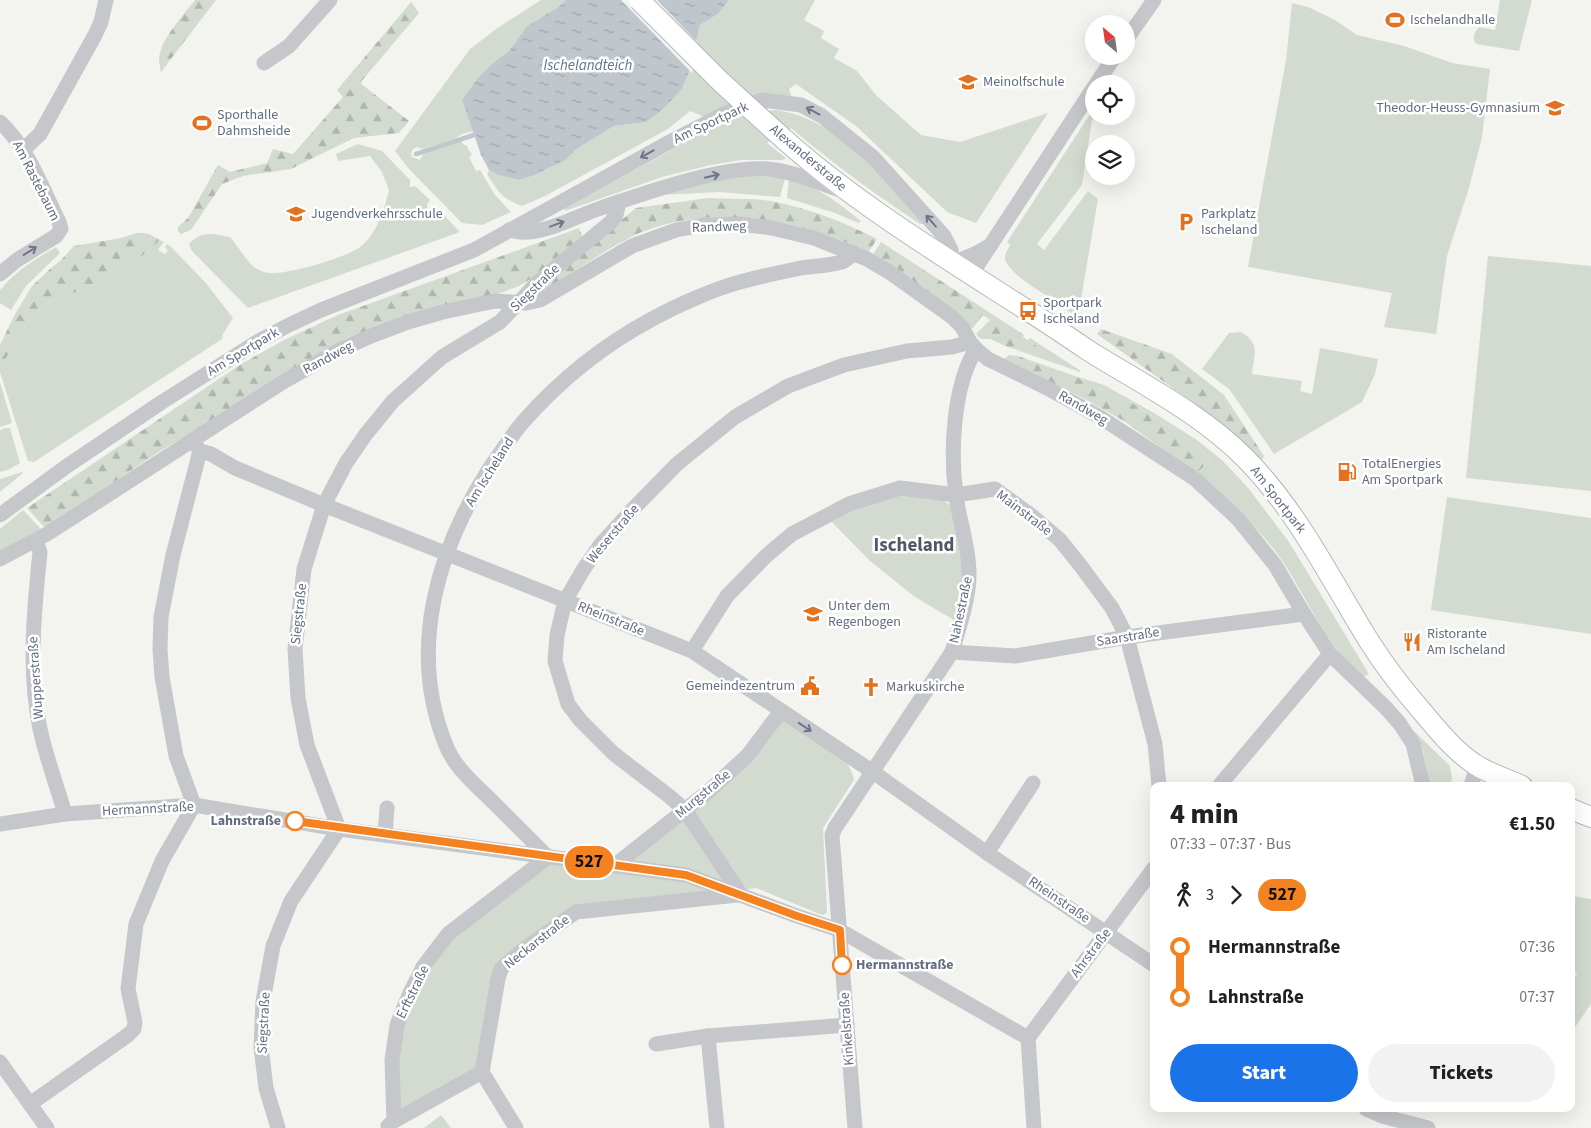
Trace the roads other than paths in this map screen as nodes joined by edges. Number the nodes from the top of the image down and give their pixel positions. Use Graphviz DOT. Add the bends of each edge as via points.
graph roads {
  1 [pos="106,0"];
  2 [pos="330,0"];
  3 [pos="639,0"];
  4 [pos="1154,0"];
  5 [pos="1135,27"];
  6 [pos="264,63"];
  7 [pos="1085,101"];
  8 [pos="0,122"];
  9 [pos="23,150"];
  10 [pos="850,193"];
  11 [pos="619,202"];
  12 [pos="509,230"];
  13 [pos="991,245"];
  14 [pos="854,253"];
  15 [pos="953,263"];
  16 [pos="0,274"];
  17 [pos="971,275"];
  18 [pos="518,303"];
  19 [pos="973,346"];
  20 [pos="196,446"];
  21 [pos="956,496"];
  22 [pos="324,505"];
  23 [pos="0,514"];
  24 [pos="36,541"];
  25 [pos="446,553"];
  26 [pos="0,559"];
  27 [pos="565,601"];
  28 [pos="1304,614"];
  29 [pos="1127,636"];
  30 [pos="692,651"];
  31 [pos="952,652"];
  32 [pos="1330,654"];
  33 [pos="780,711"];
  34 [pos="1477,766"];
  35 [pos="873,772"];
  36 [pos="1159,782"];
  37 [pos="1222,782"];
  38 [pos="1422,782"];
  39 [pos="1472,782"];
  40 [pos="1513,782"];
  41 [pos="1033,783"];
  42 [pos="194,805"];
  43 [pos="387,808"];
  44 [pos="685,810"];
  45 [pos="1575,811"];
  46 [pos="65,814"];
  47 [pos="1591,817"];
  48 [pos="0,824"];
  49 [pos="339,829"];
  50 [pos="385,835"];
  51 [pos="987,852"];
  52 [pos="548,857"];
  53 [pos="614,866"];
  54 [pos="1150,873"];
  55 [pos="741,895"];
  56 [pos="840,930"];
  57 [pos="1107,932"];
  58 [pos="1150,963"];
  59 [pos="847,1025"];
  60 [pos="708,1036"];
  61 [pos="1028,1038"];
  62 [pos="656,1044"];
  63 [pos="0,1062"];
  64 [pos="482,1072"];
  65 [pos="30,1104"];
  66 [pos="1381,1117"];
  67 [pos="390,1125"];
  68 [pos="47,1128"];
  69 [pos="278,1128"];
  70 [pos="516,1128"];
  71 [pos="718,1128"];
  72 [pos="855,1128"];
  73 [pos="1034,1128"];
  74 [pos="1428,1128"];
  1 -- 9 [label="street" via="95,35 40,134"];
  2 -- 6 [label="street" via="289,46"];
  3 -- 10 [label="main road, Alexanderstraße, bridge" via="720,82"];
  4 -- 5 [label="street"];
  7 -- 13 [label="street"];
  8 -- 9 [label="street, Am Rastebaum"];
  16 -- 9 [label="street, Am Rastebaum, one-way" via="56,236 60,229"];
  11 -- 10 [label="street, one-way" via="720,174 759,169 787,172"];
  10 -- 15 [label="main road, Alexanderstraße"];
  12 -- 11 [label="street, one-way" via="541,230"];
  11 -- 18 [label="street, Siegstraße" via="611,222 537,283"];
  15 -- 12 [label="street, Am Sportpark, one-way" via="944,236 873,158 822,116 801,105 762,100 699,126"];
  12 -- 23 [label="street, Am Sportpark" via="474,250 321,310 257,342 162,402"];
  13 -- 15 [label="street"];
  13 -- 17 [label="street"];
  14 -- 18 [label="street, Randweg" via="814,238 772,228 739,224 703,225 676,230 632,246 540,300"];
  14 -- 19 [label="street, Randweg" via="888,272 952,317 962,326"];
  14 -- 25 [label="street, Am Ischeland" via="843,262 798,268 737,283 681,305 619,339 579,368 522,424 478,487"];
  15 -- 17 [label="main road, Alexanderstraße"];
  17 -- 34 [label="main road, Am Sportpark" via="1171,400 1244,457 1290,511 1392,677 1447,742"];
  18 -- 20 [label="street, Randweg" via="495,301 443,312 371,336 283,382"];
  18 -- 22 [label="street, Siegstraße" via="500,322 442,357 393,401 346,463"];
  19 -- 21 [label="street, Nahestraße" via="956,410 953,453"];
  19 -- 27 [label="street, Weserstraße" via="907,351 844,365 788,386 735,417 677,464 634,508 601,544"];
  19 -- 28 [label="street, Randweg" via="1002,367 1100,418 1195,479 1238,519 1275,565"];
  20 -- 22 [label="street, Rheinstraße" via="235,468"];
  20 -- 24 [label="street, Randweg"];
  20 -- 42 [label="street" via="161,617 160,641 162,677 176,756"];
  21 -- 29 [label="street, Mainstraße" via="995,489 1032,516 1060,540 1080,565 1112,608"];
  21 -- 30 [label="street, Mainstraße" via="900,488 849,504 792,534 727,596"];
  21 -- 31 [label="street, Nahestraße" via="965,534 969,575"];
  22 -- 25 [label="street, Rheinstraße"];
  22 -- 49 [label="street, Siegstraße" via="304,569 295,649 298,698 306,745"];
  24 -- 26 [label="street, Randweg"];
  24 -- 46 [label="street, Wupperstraße" via="40,552 32,634 34,688 40,729"];
  25 -- 27 [label="street, Rheinstraße"];
  25 -- 52 [label="street, Am Ischeland" via="432,608 428,672 445,744 458,768"];
  27 -- 30 [label="street, Rheinstraße"];
  27 -- 44 [label="street, Weserstraße" via="557,635 556,661 568,704 614,754"];
  28 -- 29 [label="street, Saarstraße"];
  28 -- 32 [label="street, Randweg"];
  29 -- 31 [label="street, Saarstraße" via="1015,656"];
  29 -- 36 [label="street, Mainstraße" via="1155,744"];
  30 -- 33 [label="street, Rheinstraße"];
  31 -- 35 [label="street, Nahestraße"];
  32 -- 37 [label="street"];
  32 -- 38 [label="street" via="1387,709 1414,744"];
  33 -- 35 [label="street, Rheinstraße, one-way"];
  33 -- 44 [label="street, Murgstraße" via="748,755"];
  34 -- 39 [label="street"];
  34 -- 40 [label="main road, Am Sportpark"];
  35 -- 51 [label="street, Rheinstraße"];
  35 -- 56 [label="street, Nahestraße" via="833,832"];
  41 -- 51 [label="street"];
  42 -- 46 [label="street, Hermannstraße"];
  42 -- 49 [label="street, Hermannstraße"];
  42 -- 65 [label="street" via="162,862 136,924 128,989 134,1029"];
  43 -- 50 [label="street"];
  44 -- 53 [label="street, Murgstraße"];
  44 -- 55 [label="street, Weserstraße"];
  45 -- 47 [label="main road"];
  46 -- 48 [label="street, Hermannstraße"];
  49 -- 50 [label="street, Hermannstraße"];
  49 -- 69 [label="street, Siegstraße" via="291,901 273,946 263,1001 261,1047 266,1088"];
  50 -- 52 [label="street, Hermannstraße"];
  51 -- 57 [label="street, Rheinstraße"];
  52 -- 53 [label="street, Hermannstraße"];
  52 -- 67 [label="street, Erftstraße" via="448,934 423,967 397,1025 392,1060"];
  53 -- 55 [label="street, Hermannstraße" via="686,875"];
  54 -- 57 [label="street, Ahrstraße"];
  55 -- 56 [label="street, Hermannstraße"];
  55 -- 64 [label="street, Neckarstraße" via="582,911 571,915 501,969"];
  56 -- 59 [label="street, Kinkelstraße"];
  56 -- 61 [label="street, Hermannstraße"];
  57 -- 58 [label="street, Rheinstraße"];
  57 -- 61 [label="street, Ahrstraße"];
  59 -- 60 [label="street"];
  59 -- 72 [label="street, Kinkelstraße"];
  60 -- 62 [label="street"];
  60 -- 71 [label="street"];
  61 -- 73 [label="street"];
  63 -- 65 [label="street"];
  64 -- 67 [label="street"];
  64 -- 70 [label="street"];
  65 -- 68 [label="street"];
  66 -- 74 [label="street"];
}
